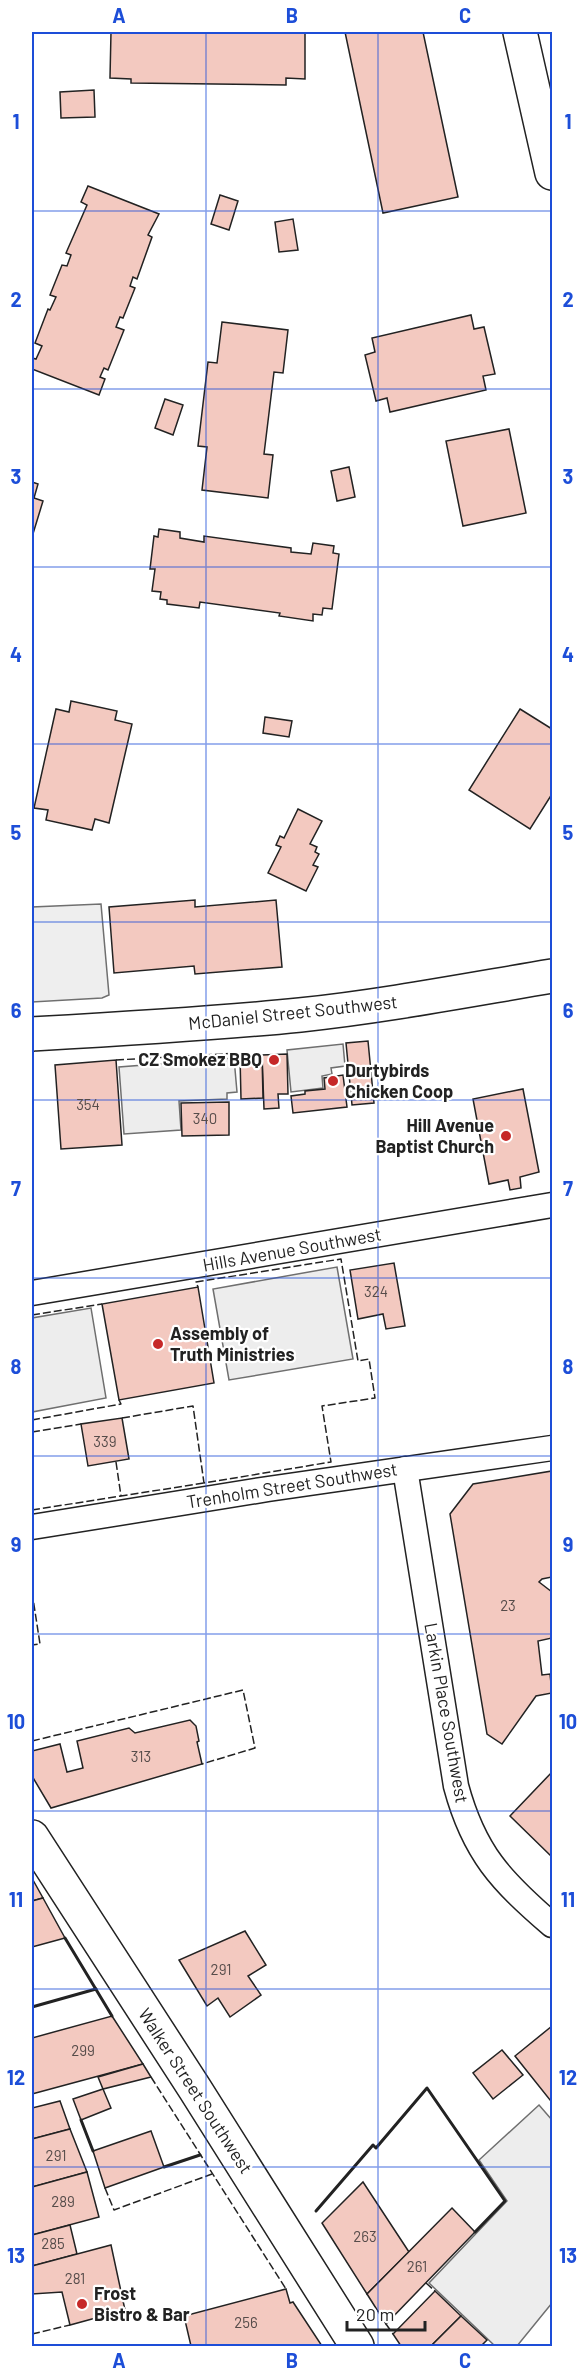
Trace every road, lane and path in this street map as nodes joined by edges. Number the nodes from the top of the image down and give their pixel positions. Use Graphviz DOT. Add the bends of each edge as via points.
graph roads {
  1 [pos="520,32"];
  2 [pos="552,173"];
  3 [pos="552,976"];
  4 [pos="32,1034"];
  5 [pos="552,1205"];
  6 [pos="32,1293"];
  7 [pos="552,1448"];
  8 [pos="405,1469"];
  9 [pos="32,1527"];
  10 [pos="32,1837"];
  11 [pos="552,1925"];
  12 [pos="357,2346"];
  1 -- 2 [label="street"];
  3 -- 4 [label="street, McDaniel Street Southwest" via="301,1014"];
  5 -- 6 [label="street, Hills Avenue Southwest"];
  7 -- 8 [label="street, Trenholm Street Southwest"];
  8 -- 9 [label="street, Trenholm Street Southwest"];
  8 -- 11 [label="street, Larkin Place Southwest" via="463,1812 492,1866 513,1892"];
  10 -- 12 [label="street, Walker Street Southwest"];
}
